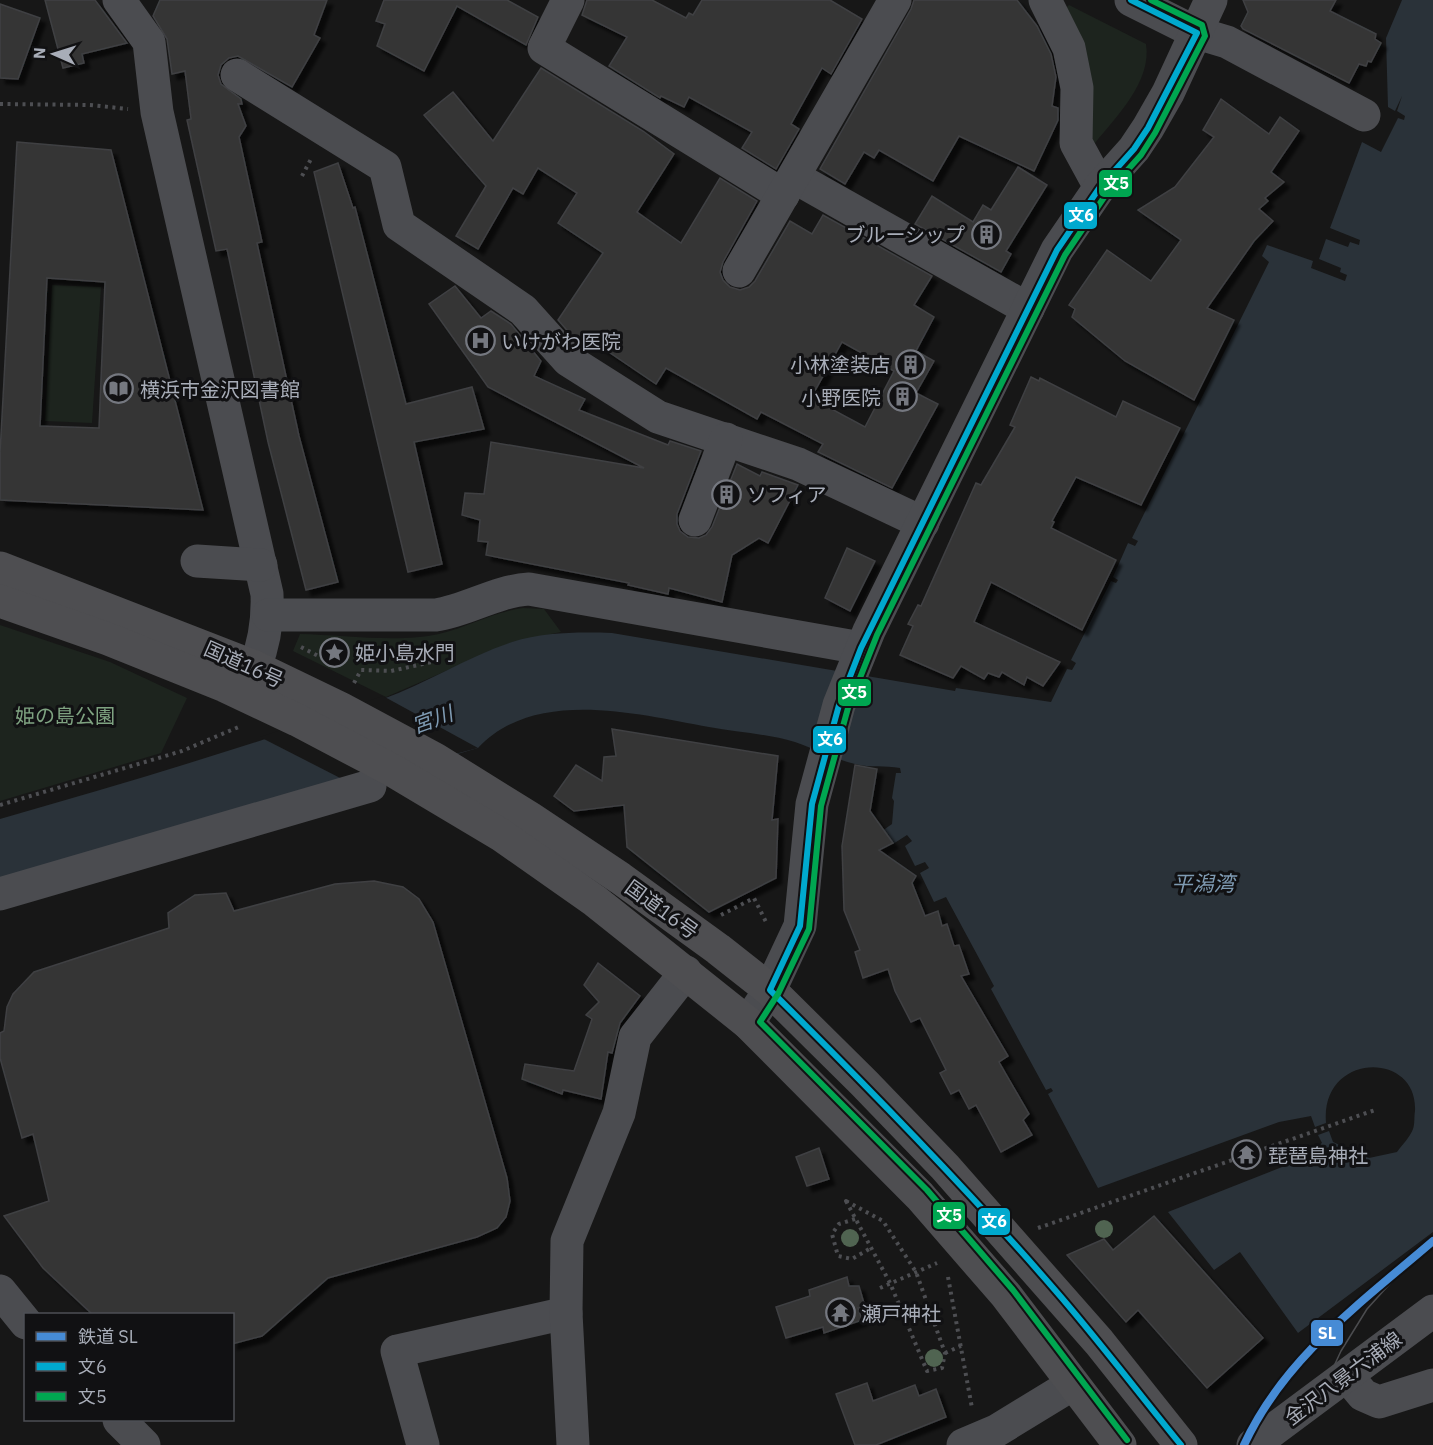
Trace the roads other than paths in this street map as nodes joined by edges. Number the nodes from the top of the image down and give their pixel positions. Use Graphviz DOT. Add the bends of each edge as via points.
graph roads {
  1 [pos="119,0"];
  2 [pos="568,0"];
  3 [pos="895,0"];
  4 [pos="1045,0"];
  5 [pos="1131,0"];
  6 [pos="1211,0"];
  7 [pos="1197,33"];
  8 [pos="237,75"];
  9 [pos="1364,115"];
  10 [pos="788,186"];
  11 [pos="1100,188"];
  12 [pos="739,271"];
  13 [pos="1028,309"];
  14 [pos="726,439"];
  15 [pos="695,520"];
  16 [pos="923,523"];
  17 [pos="197,554"];
  18 [pos="259,558"];
  19 [pos="0,568"];
  20 [pos="0,601"];
  21 [pos="268,615"];
  22 [pos="857,659"];
  23 [pos="255,666"];
  24 [pos="381,778"];
  25 [pos="0,894"];
  26 [pos="686,972"];
  27 [pos="770,990"];
  28 [pos="748,1023"];
  29 [pos="0,1291"];
  30 [pos="1433,1311"];
  31 [pos="566,1313"];
  32 [pos="24,1321"];
  33 [pos="1347,1376"];
  34 [pos="1073,1384"];
  35 [pos="1433,1384"];
  36 [pos="121,1421"];
  37 [pos="969,1432"];
  38 [pos="144,1445"];
  39 [pos="423,1445"];
  40 [pos="573,1445"];
  41 [pos="1120,1445"];
  42 [pos="1181,1445"];
  43 [pos="1253,1445"];
  1 -- 18 [label="street" via="149,42 157,112"];
  2 -- 10 [label="street" via="544,48"];
  3 -- 10 [label="street"];
  4 -- 11 [label="street" via="1069,48 1077,88 1076,143"];
  5 -- 7 [label="street"];
  6 -- 7 [label="street"];
  7 -- 9 [label="street" via="1227,42"];
  7 -- 11 [label="street" via="1148,128"];
  8 -- 14 [label="street" via="385,167 399,225 523,310 568,360 658,417"];
  10 -- 12 [label="street"];
  10 -- 13 [label="street"];
  11 -- 13 [label="street" via="1057,250"];
  13 -- 16 [label="street"];
  14 -- 15 [label="street"];
  14 -- 16 [label="street" via="798,464"];
  16 -- 22 [label="street"];
  17 -- 18 [label="street"];
  18 -- 21 [label="street"];
  19 -- 23 [label="highway, 国道16号"];
  20 -- 24 [label="highway, 国道16号" via="129,648 297,720"];
  21 -- 22 [label="street" via="436,615 509,590 529,589"];
  21 -- 23 [label="street" via="264,644"];
  22 -- 27 [label="street" via="825,750 812,804 800,926"];
  23 -- 27 [label="highway, 国道16号" via="345,699 620,878"];
  24 -- 25 [label="street"];
  24 -- 26 [label="highway, 国道16号" via="501,835"];
  26 -- 28 [label="highway, 国道16号"];
  26 -- 31 [label="street" via="635,1037 619,1113 567,1241"];
  27 -- 28 [label="street"];
  27 -- 42 [label="highway, 国道16号" via="945,1167 1099,1342"];
  28 -- 34 [label="highway, 国道16号" via="920,1196 1006,1295"];
  29 -- 32 [label="street"];
  30 -- 33 [label="street, 金沢八景六浦線"];
  31 -- 39 [label="street" via="397,1351"];
  31 -- 40 [label="street"];
  33 -- 35 [label="street" via="1363,1395 1379,1402"];
  33 -- 43 [label="street, 金沢八景六浦線"];
  34 -- 37 [label="street" via="996,1431"];
  34 -- 41 [label="highway, 国道16号"];
  36 -- 38 [label="street"];
}
